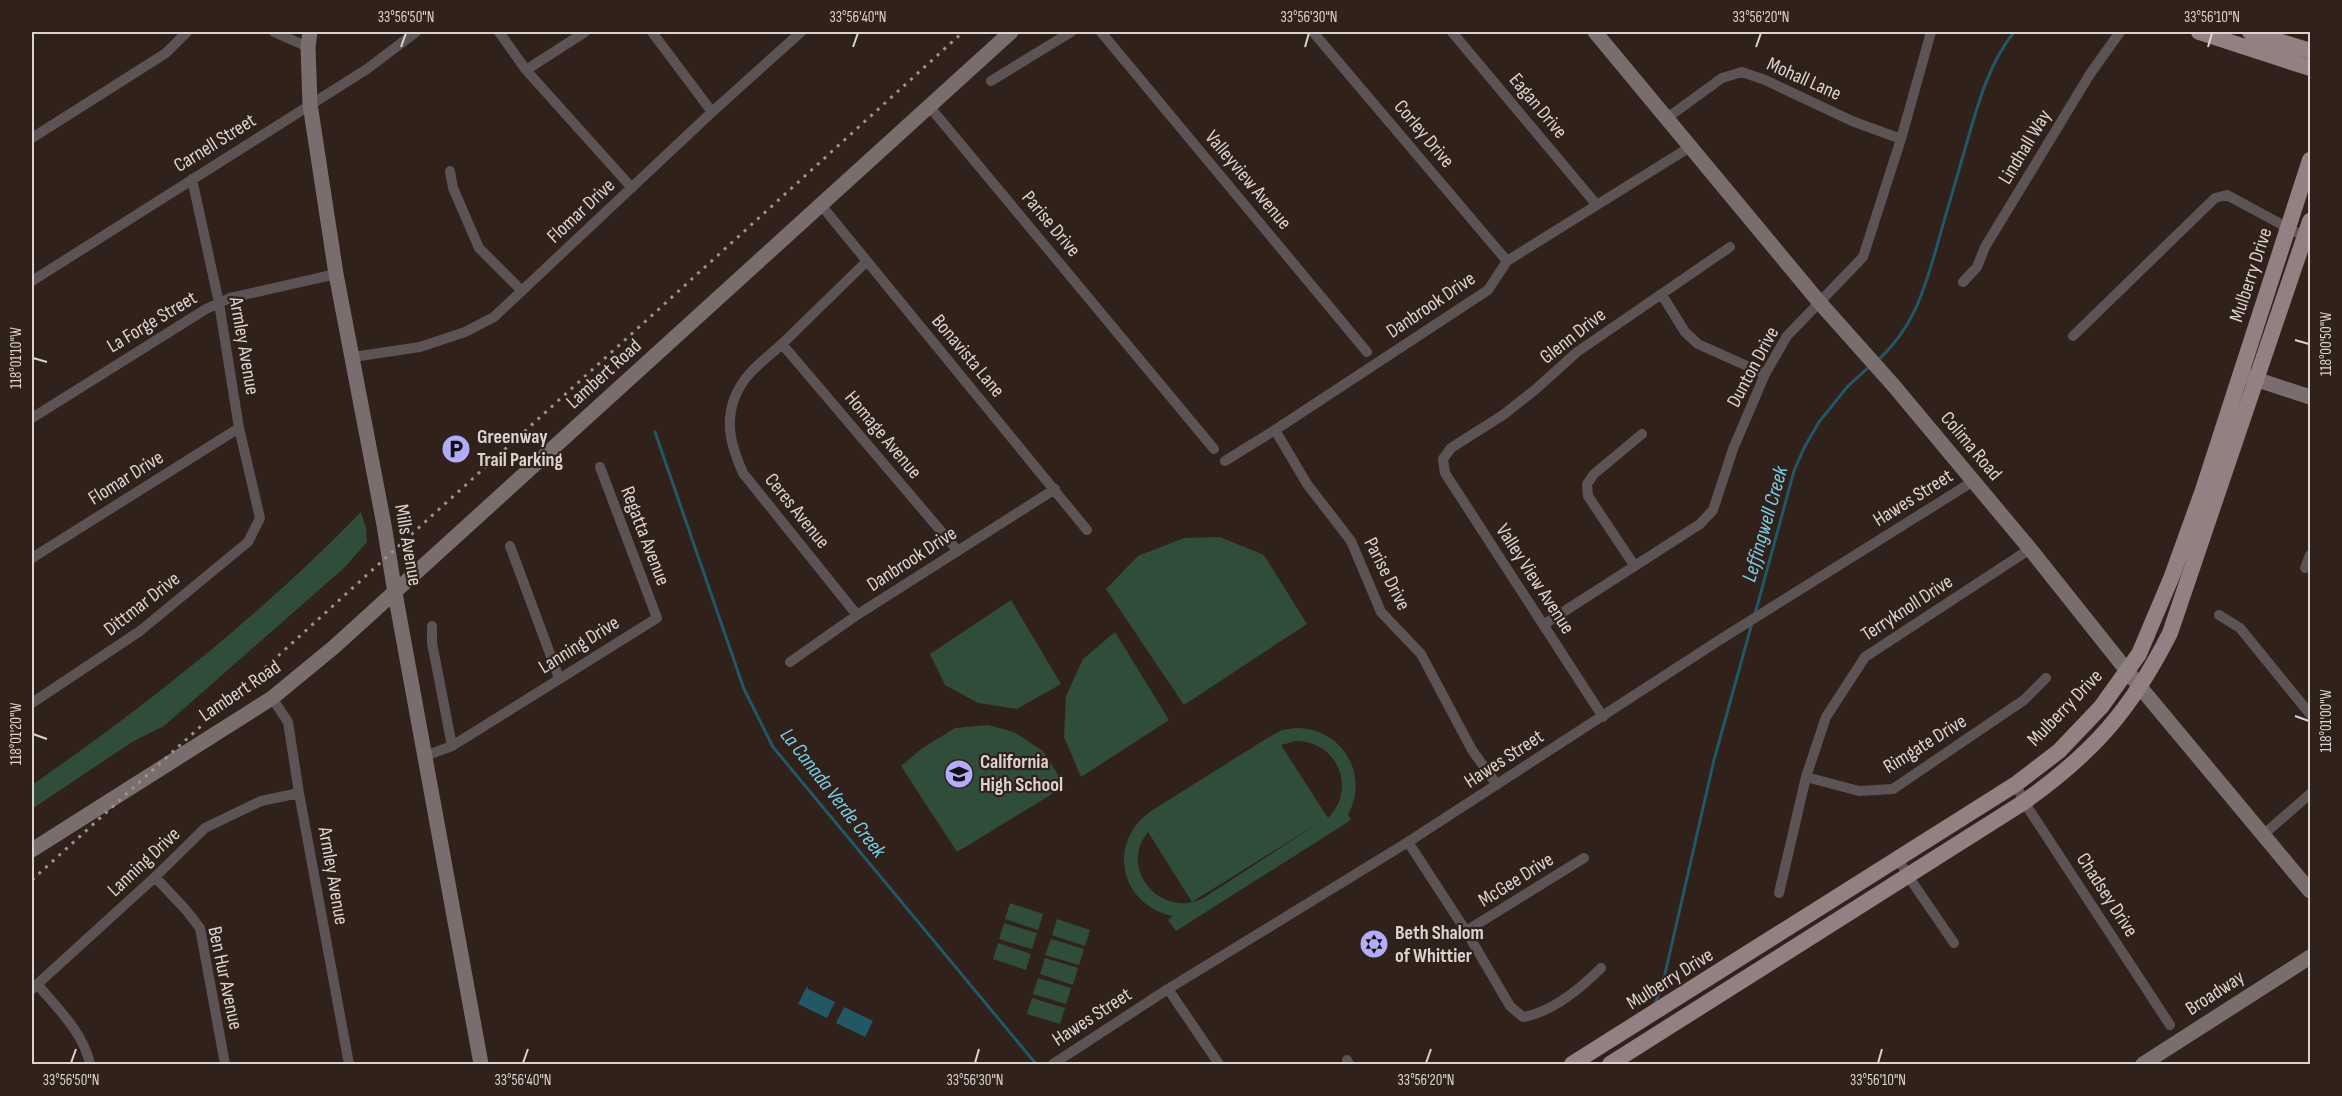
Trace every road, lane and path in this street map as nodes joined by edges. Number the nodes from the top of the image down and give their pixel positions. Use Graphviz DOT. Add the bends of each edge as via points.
graph roads {
  1 [pos="187,32"];
  2 [pos="274,32"];
  3 [pos="310,32"];
  4 [pos="416,32"];
  5 [pos="499,32"];
  6 [pos="585,32"];
  7 [pos="652,32"];
  8 [pos="801,32"];
  9 [pos="1011,32"];
  10 [pos="1071,32"];
  11 [pos="1101,32"];
  12 [pos="1313,32"];
  13 [pos="1452,32"];
  14 [pos="1595,32"];
  15 [pos="1931,32"];
  16 [pos="2120,32"];
  17 [pos="2199,32"];
  18 [pos="2250,32"];
  19 [pos="308,48"];
  20 [pos="2310,51"];
  21 [pos="2310,68"];
  22 [pos="526,70"];
  23 [pos="992,81"];
  24 [pos="310,104"];
  25 [pos="929,106"];
  26 [pos="712,112"];
  27 [pos="1667,118"];
  28 [pos="32,138"];
  29 [pos="1901,139"];
  30 [pos="1690,147"];
  31 [pos="2310,160"];
  32 [pos="450,171"];
  33 [pos="192,179"];
  34 [pos="632,188"];
  35 [pos="1596,204"];
  36 [pos="820,205"];
  37 [pos="2288,228"];
  38 [pos="2308,229"];
  39 [pos="1730,247"];
  40 [pos="1507,261"];
  41 [pos="866,262"];
  42 [pos="336,274"];
  43 [pos="32,281"];
  44 [pos="1964,282"];
  45 [pos="521,290"];
  46 [pos="1662,295"];
  47 [pos="219,303"];
  48 [pos="1820,303"];
  49 [pos="2073,336"];
  50 [pos="782,344"];
  51 [pos="1367,352"];
  52 [pos="353,357"];
  53 [pos="1765,374"];
  54 [pos="2240,375"];
  55 [pos="2257,379"];
  56 [pos="2310,397"];
  57 [pos="32,418"];
  58 [pos="239,428"];
  59 [pos="1275,429"];
  60 [pos="1642,434"];
  61 [pos="1214,449"];
  62 [pos="1443,459"];
  63 [pos="1225,461"];
  64 [pos="600,467"];
  65 [pos="1972,482"];
  66 [pos="1055,489"];
  67 [pos="260,518"];
  68 [pos="1087,530"];
  69 [pos="510,546"];
  70 [pos="2030,549"];
  71 [pos="957,550"];
  72 [pos="2310,555"];
  73 [pos="32,558"];
  74 [pos="1634,565"];
  75 [pos="2305,568"];
  76 [pos="394,593"];
  77 [pos="857,615"];
  78 [pos="2219,615"];
  79 [pos="657,618"];
  80 [pos="432,626"];
  81 [pos="1543,626"];
  82 [pos="790,662"];
  83 [pos="2128,671"];
  84 [pos="559,678"];
  85 [pos="2046,678"];
  86 [pos="2140,687"];
  87 [pos="272,698"];
  88 [pos="32,703"];
  89 [pos="2310,714"];
  90 [pos="1603,717"];
  91 [pos="452,746"];
  92 [pos="425,756"];
  93 [pos="1806,777"];
  94 [pos="2016,784"];
  95 [pos="1497,785"];
  96 [pos="299,793"];
  97 [pos="2310,794"];
  98 [pos="2024,802"];
  99 [pos="2264,834"];
  100 [pos="1408,842"];
  101 [pos="32,850"];
  102 [pos="1584,858"];
  103 [pos="1898,858"];
  104 [pos="1908,876"];
  105 [pos="155,877"];
  106 [pos="2310,891"];
  107 [pos="1779,893"];
  108 [pos="1466,931"];
  109 [pos="1954,943"];
  110 [pos="2310,957"];
  111 [pos="1601,968"];
  112 [pos="34,987"];
  113 [pos="1168,989"];
  114 [pos="2170,1025"];
  115 [pos="1614,1062"];
  116 [pos="90,1065"];
  117 [pos="225,1065"];
  118 [pos="349,1065"];
  119 [pos="481,1065"];
  120 [pos="1053,1065"];
  121 [pos="1219,1065"];
  122 [pos="1572,1065"];
  123 [pos="2143,1065"];
  1 -- 28 [label="street" via="166,53"];
  2 -- 19 [label="street"];
  3 -- 19 [label="main road, Mills Avenue"];
  4 -- 24 [label="street, Carnell Street" via="367,69"];
  5 -- 22 [label="street"];
  6 -- 22 [label="street"];
  7 -- 26 [label="street"];
  8 -- 26 [label="street, Flomar Drive"];
  9 -- 25 [label="main road, Lambert Road"];
  10 -- 23 [label="street"];
  11 -- 51 [label="street, Valleyview Avenue"];
  12 -- 40 [label="street, Corley Drive"];
  13 -- 35 [label="street, Eagan Drive"];
  14 -- 27 [label="main road, Colima Road"];
  15 -- 29 [label="street, Dunton Drive"];
  16 -- 44 [label="street, Lindhall Way" via="2071,104 1985,247 1977,267"];
  17 -- 21 [label="main road"];
  18 -- 20 [label="main road"];
  19 -- 24 [label="main road, Mills Avenue"];
  22 -- 34 [label="street"];
  24 -- 33 [label="street, Carnell Street"];
  24 -- 42 [label="main road, Mills Avenue"];
  25 -- 36 [label="main road, Lambert Road"];
  25 -- 61 [label="street, Parise Drive"];
  26 -- 34 [label="street, Flomar Drive"];
  27 -- 29 [label="street, Mohall Lane" via="1722,78 1742,72"];
  27 -- 30 [label="main road, Colima Road"];
  29 -- 48 [label="street, Dunton Drive" via="1863,257"];
  30 -- 35 [label="street, Danbrook Drive"];
  30 -- 48 [label="main road, Colima Road"];
  31 -- 37 [label="main road, Mulberry Drive"];
  32 -- 45 [label="street" via="453,188 479,248"];
  33 -- 43 [label="street, Carnell Street"];
  33 -- 47 [label="street, Armley Avenue"];
  34 -- 45 [label="street, Flomar Drive"];
  35 -- 40 [label="street, Danbrook Drive"];
  36 -- 41 [label="street, Bonavista Lane"];
  36 -- 76 [label="main road, Lambert Road"];
  37 -- 38 [label="street"];
  37 -- 49 [label="street" via="2227,195 2215,198"];
  37 -- 54 [label="main road, Mulberry Drive"];
  38 -- 55 [label="main road, Mulberry Drive"];
  39 -- 46 [label="street, Glenn Drive"];
  40 -- 59 [label="street, Danbrook Drive" via="1488,290"];
  41 -- 50 [label="street"];
  41 -- 66 [label="street, Bonavista Lane"];
  42 -- 47 [label="street, La Forge Street"];
  42 -- 52 [label="main road, Mills Avenue"];
  45 -- 52 [label="street, Flomar Drive" via="494,317 465,332 420,347"];
  46 -- 53 [label="street" via="1685,332 1698,344"];
  46 -- 62 [label="street, Glenn Drive" via="1577,351 1536,389 1451,448"];
  47 -- 57 [label="street, La Forge Street"];
  47 -- 58 [label="street, Armley Avenue"];
  48 -- 53 [label="street, Dunton Drive" via="1787,336"];
  48 -- 65 [label="main road, Colima Road"];
  50 -- 71 [label="street, Homage Avenue"];
  50 -- 77 [label="street, Ceres Avenue" via="749,373 734,397 731,446 743,473"];
  52 -- 76 [label="main road, Mills Avenue"];
  53 -- 74 [label="street, Dunton Drive" via="1733,449 1713,510 1700,524"];
  54 -- 55 [label="main road"];
  54 -- 83 [label="main road, Mulberry Drive" via="2172,576"];
  55 -- 56 [label="main road"];
  55 -- 86 [label="main road, Mulberry Drive" via="2178,612"];
  58 -- 67 [label="street, Armley Avenue"];
  58 -- 73 [label="street, Flomar Drive"];
  59 -- 63 [label="street"];
  59 -- 95 [label="street, Parise Drive" via="1307,484 1351,541 1381,612 1421,654 1472,750"];
  60 -- 74 [label="street" via="1587,484 1588,495"];
  62 -- 81 [label="street, Valley View Avenue" via="1445,473"];
  64 -- 79 [label="street, Regatta Avenue"];
  65 -- 70 [label="main road, Colima Road"];
  65 -- 90 [label="street, Hawes Street"];
  66 -- 68 [label="street, Bonavista Lane"];
  66 -- 71 [label="street, Danbrook Drive"];
  67 -- 88 [label="street, Dittmar Drive" via="248,542 140,631"];
  69 -- 84 [label="street"];
  70 -- 83 [label="main road, Colima Road"];
  70 -- 93 [label="street, Terryknoll Drive" via="1864,657 1826,717"];
  71 -- 77 [label="street, Danbrook Drive"];
  72 -- 75 [label="street"];
  74 -- 81 [label="street, Dunton Drive"];
  76 -- 87 [label="main road, Lambert Road"];
  76 -- 92 [label="main road, Mills Avenue"];
  77 -- 82 [label="street, Danbrook Drive"];
  78 -- 89 [label="street" via="2240,628"];
  79 -- 84 [label="street, Lanning Drive"];
  80 -- 91 [label="street"];
  81 -- 90 [label="street, Valley View Avenue"];
  83 -- 86 [label="main road, Colima Road"];
  83 -- 94 [label="main road, Mulberry Drive" via="2101,707 2059,751"];
  84 -- 91 [label="street, Lanning Drive"];
  85 -- 93 [label="street, Rimgate Drive" via="2024,700 1893,789 1859,791"];
  86 -- 98 [label="main road, Mulberry Drive" via="2087,753"];
  86 -- 99 [label="main road, Colima Road"];
  87 -- 96 [label="street, Armley Avenue" via="288,722"];
  87 -- 101 [label="main road, Lambert Road"];
  90 -- 95 [label="street, Hawes Street"];
  91 -- 92 [label="street, Lanning Drive"];
  92 -- 119 [label="main road, Mills Avenue"];
  93 -- 107 [label="street, Terryknoll Drive"];
  94 -- 98 [label="street, Chadsey Drive"];
  94 -- 103 [label="main road, Mulberry Drive"];
  95 -- 100 [label="street, Hawes Street"];
  96 -- 105 [label="street, Lanning Drive" via="261,801 205,828"];
  96 -- 118 [label="street, Armley Avenue"];
  97 -- 99 [label="street"];
  98 -- 104 [label="main road, Mulberry Drive"];
  98 -- 114 [label="street, Chadsey Drive"];
  99 -- 106 [label="main road, Colima Road"];
  100 -- 108 [label="street"];
  100 -- 113 [label="street, Hawes Street"];
  102 -- 108 [label="street, McGee Drive"];
  103 -- 104 [label="street"];
  103 -- 122 [label="main road, Mulberry Drive"];
  104 -- 109 [label="street"];
  104 -- 115 [label="main road, Mulberry Drive"];
  105 -- 112 [label="street, Lanning Drive"];
  105 -- 117 [label="street, Ben Hur Avenue" via="200,928"];
  108 -- 111 [label="street" via="1510,1006 1523,1017 1539,1015 1583,986"];
  110 -- 123 [label="main road, Broadway"];
  112 -- 116 [label="street" via="79,1035"];
  113 -- 120 [label="street, Hawes Street"];
  113 -- 121 [label="street"];
}
